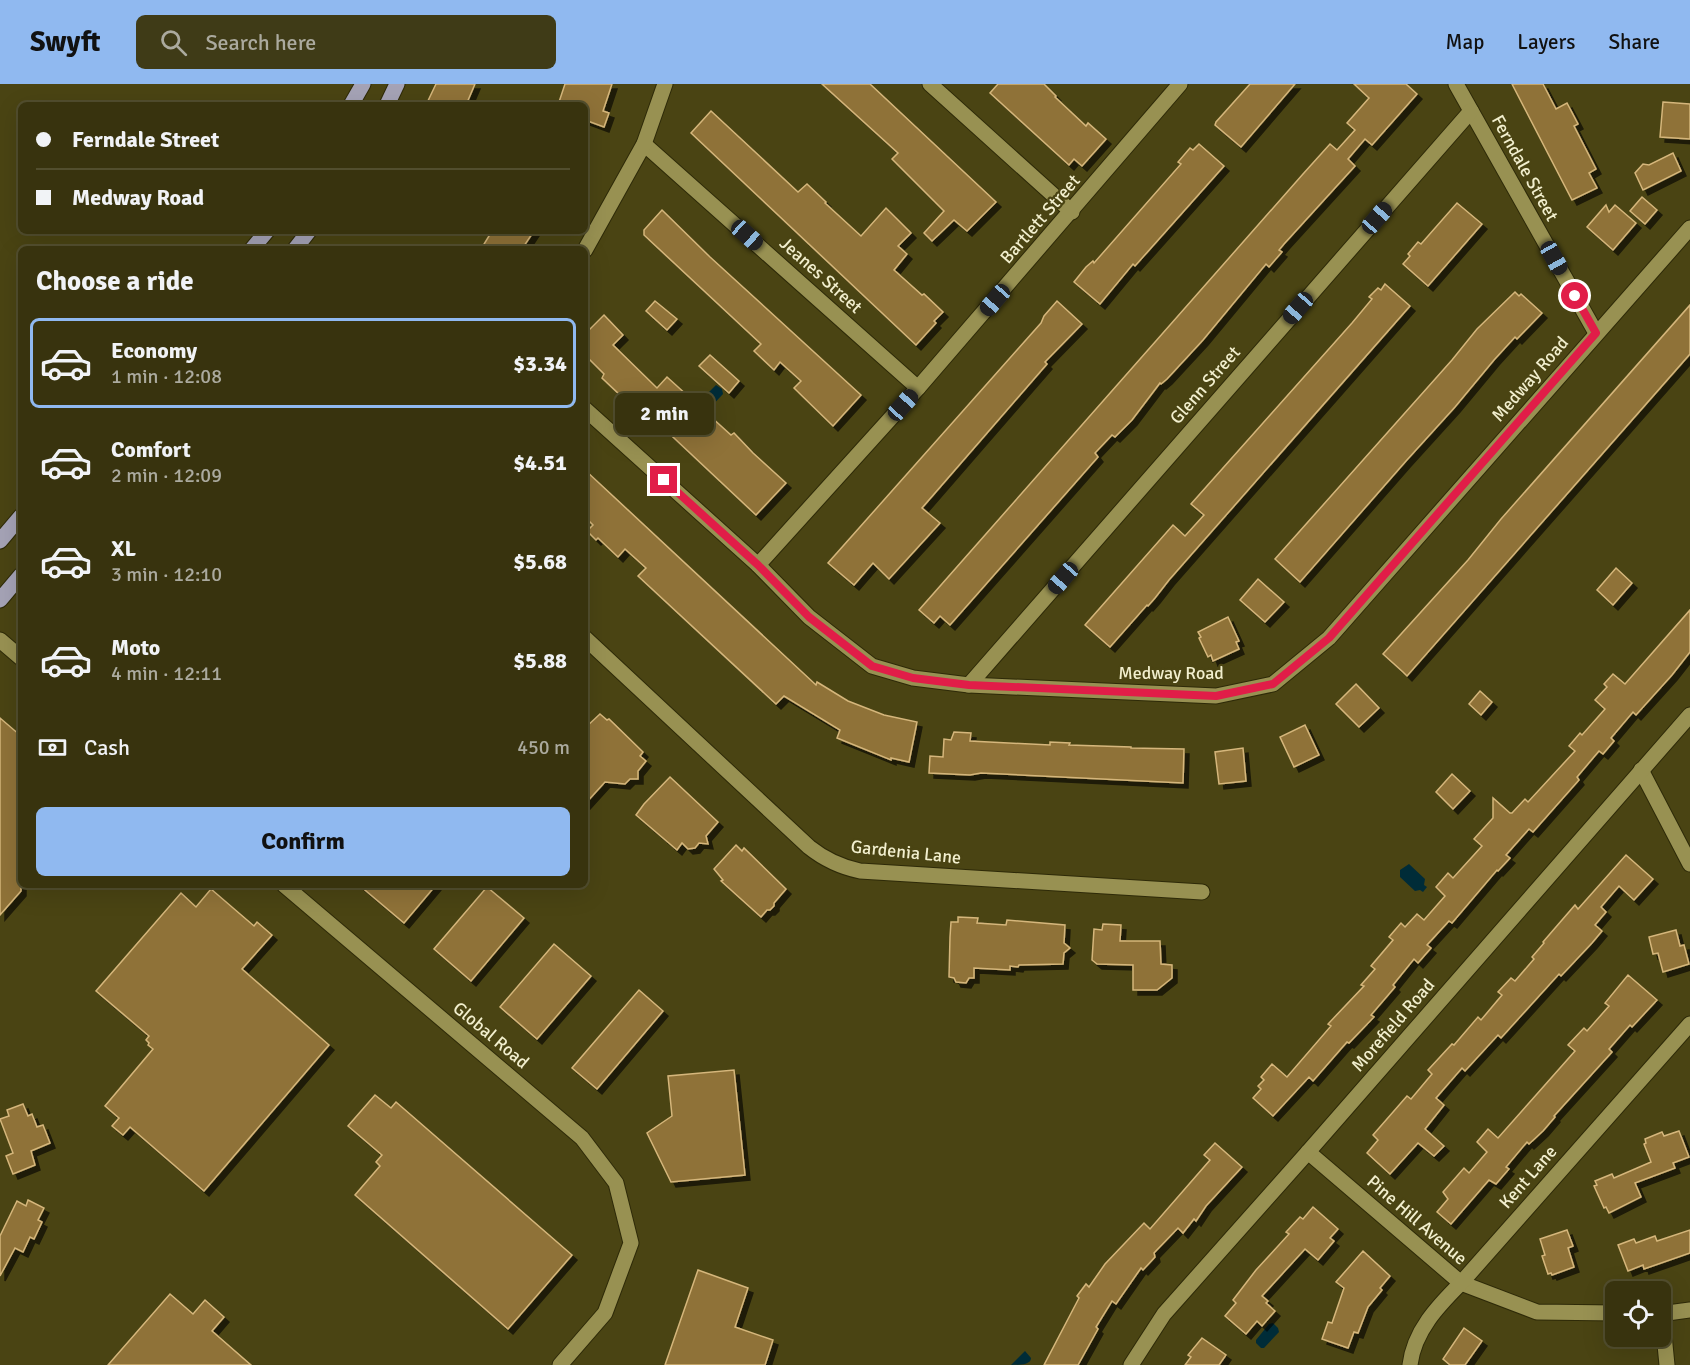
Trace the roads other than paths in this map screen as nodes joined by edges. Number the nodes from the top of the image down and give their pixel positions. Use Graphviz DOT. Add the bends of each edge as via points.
graph roads {
  1 [pos="363,84"];
  2 [pos="397,84"];
  3 [pos="665,84"];
  4 [pos="930,84"];
  5 [pos="1180,84"];
  6 [pos="1456,84"];
  7 [pos="353,102"];
  8 [pos="388,102"];
  9 [pos="1471,111"];
  10 [pos="644,144"];
  11 [pos="1071,212"];
  12 [pos="1690,228"];
  13 [pos="264,234"];
  14 [pos="307,234"];
  15 [pos="254,246"];
  16 [pos="297,246"];
  17 [pos="587,246"];
  18 [pos="1596,333"];
  19 [pos="918,387"];
  20 [pos="588,412"];
  21 [pos="18,520"];
  22 [pos="0,541"];
  23 [pos="758,565"];
  24 [pos="18,579"];
  25 [pos="0,600"];
  26 [pos="0,640"];
  27 [pos="588,641"];
  28 [pos="18,655"];
  29 [pos="969,685"];
  30 [pos="1690,715"];
  31 [pos="1641,770"];
  32 [pos="1690,864"];
  33 [pos="288,888"];
  34 [pos="1202,892"];
  35 [pos="1690,1024"];
  36 [pos="1308,1152"];
  37 [pos="1461,1283"];
  38 [pos="1690,1310"];
  39 [pos="1605,1313"];
  40 [pos="1671,1313"];
  41 [pos="1665,1347"];
  42 [pos="560,1365"];
  43 [pos="1131,1365"];
  44 [pos="1410,1365"];
  45 [pos="1667,1365"];
  1 -- 7 [label="main road"];
  2 -- 8 [label="main road"];
  3 -- 10 [label="street"];
  4 -- 11 [label="street"];
  5 -- 11 [label="street, Bartlett Street"];
  6 -- 9 [label="street, Ferndale Street"];
  9 -- 18 [label="street, Ferndale Street"];
  9 -- 29 [label="street, Glenn Street"];
  10 -- 17 [label="street"];
  10 -- 19 [label="street, Jeanes Street"];
  11 -- 19 [label="street, Bartlett Street"];
  12 -- 18 [label="street, Medway Road"];
  13 -- 15 [label="main road"];
  14 -- 16 [label="main road"];
  18 -- 29 [label="street, Medway Road" via="1329,638 1273,684 1216,696"];
  19 -- 23 [label="street, Bartlett Street"];
  20 -- 23 [label="street, Medway Road"];
  21 -- 22 [label="main road"];
  23 -- 29 [label="street, Medway Road" via="809,617 872,666 913,678"];
  24 -- 25 [label="main road"];
  26 -- 28 [label="street"];
  27 -- 34 [label="street, Gardenia Lane" via="808,847 847,869"];
  30 -- 31 [label="street, Morefield Road"];
  31 -- 32 [label="street"];
  31 -- 36 [label="street, Morefield Road"];
  33 -- 42 [label="street, Global Road" via="582,1138 616,1183 631,1243 605,1313"];
  35 -- 37 [label="street, Kent Lane"];
  36 -- 37 [label="street, Pine Hill Avenue"];
  36 -- 43 [label="street, Morefield Road" via="1164,1314"];
  37 -- 39 [label="street, Pine Hill Avenue" via="1537,1312"];
  37 -- 44 [label="street, Kent Lane" via="1419,1334"];
  38 -- 40 [label="street"];
  41 -- 45 [label="street"];
}
